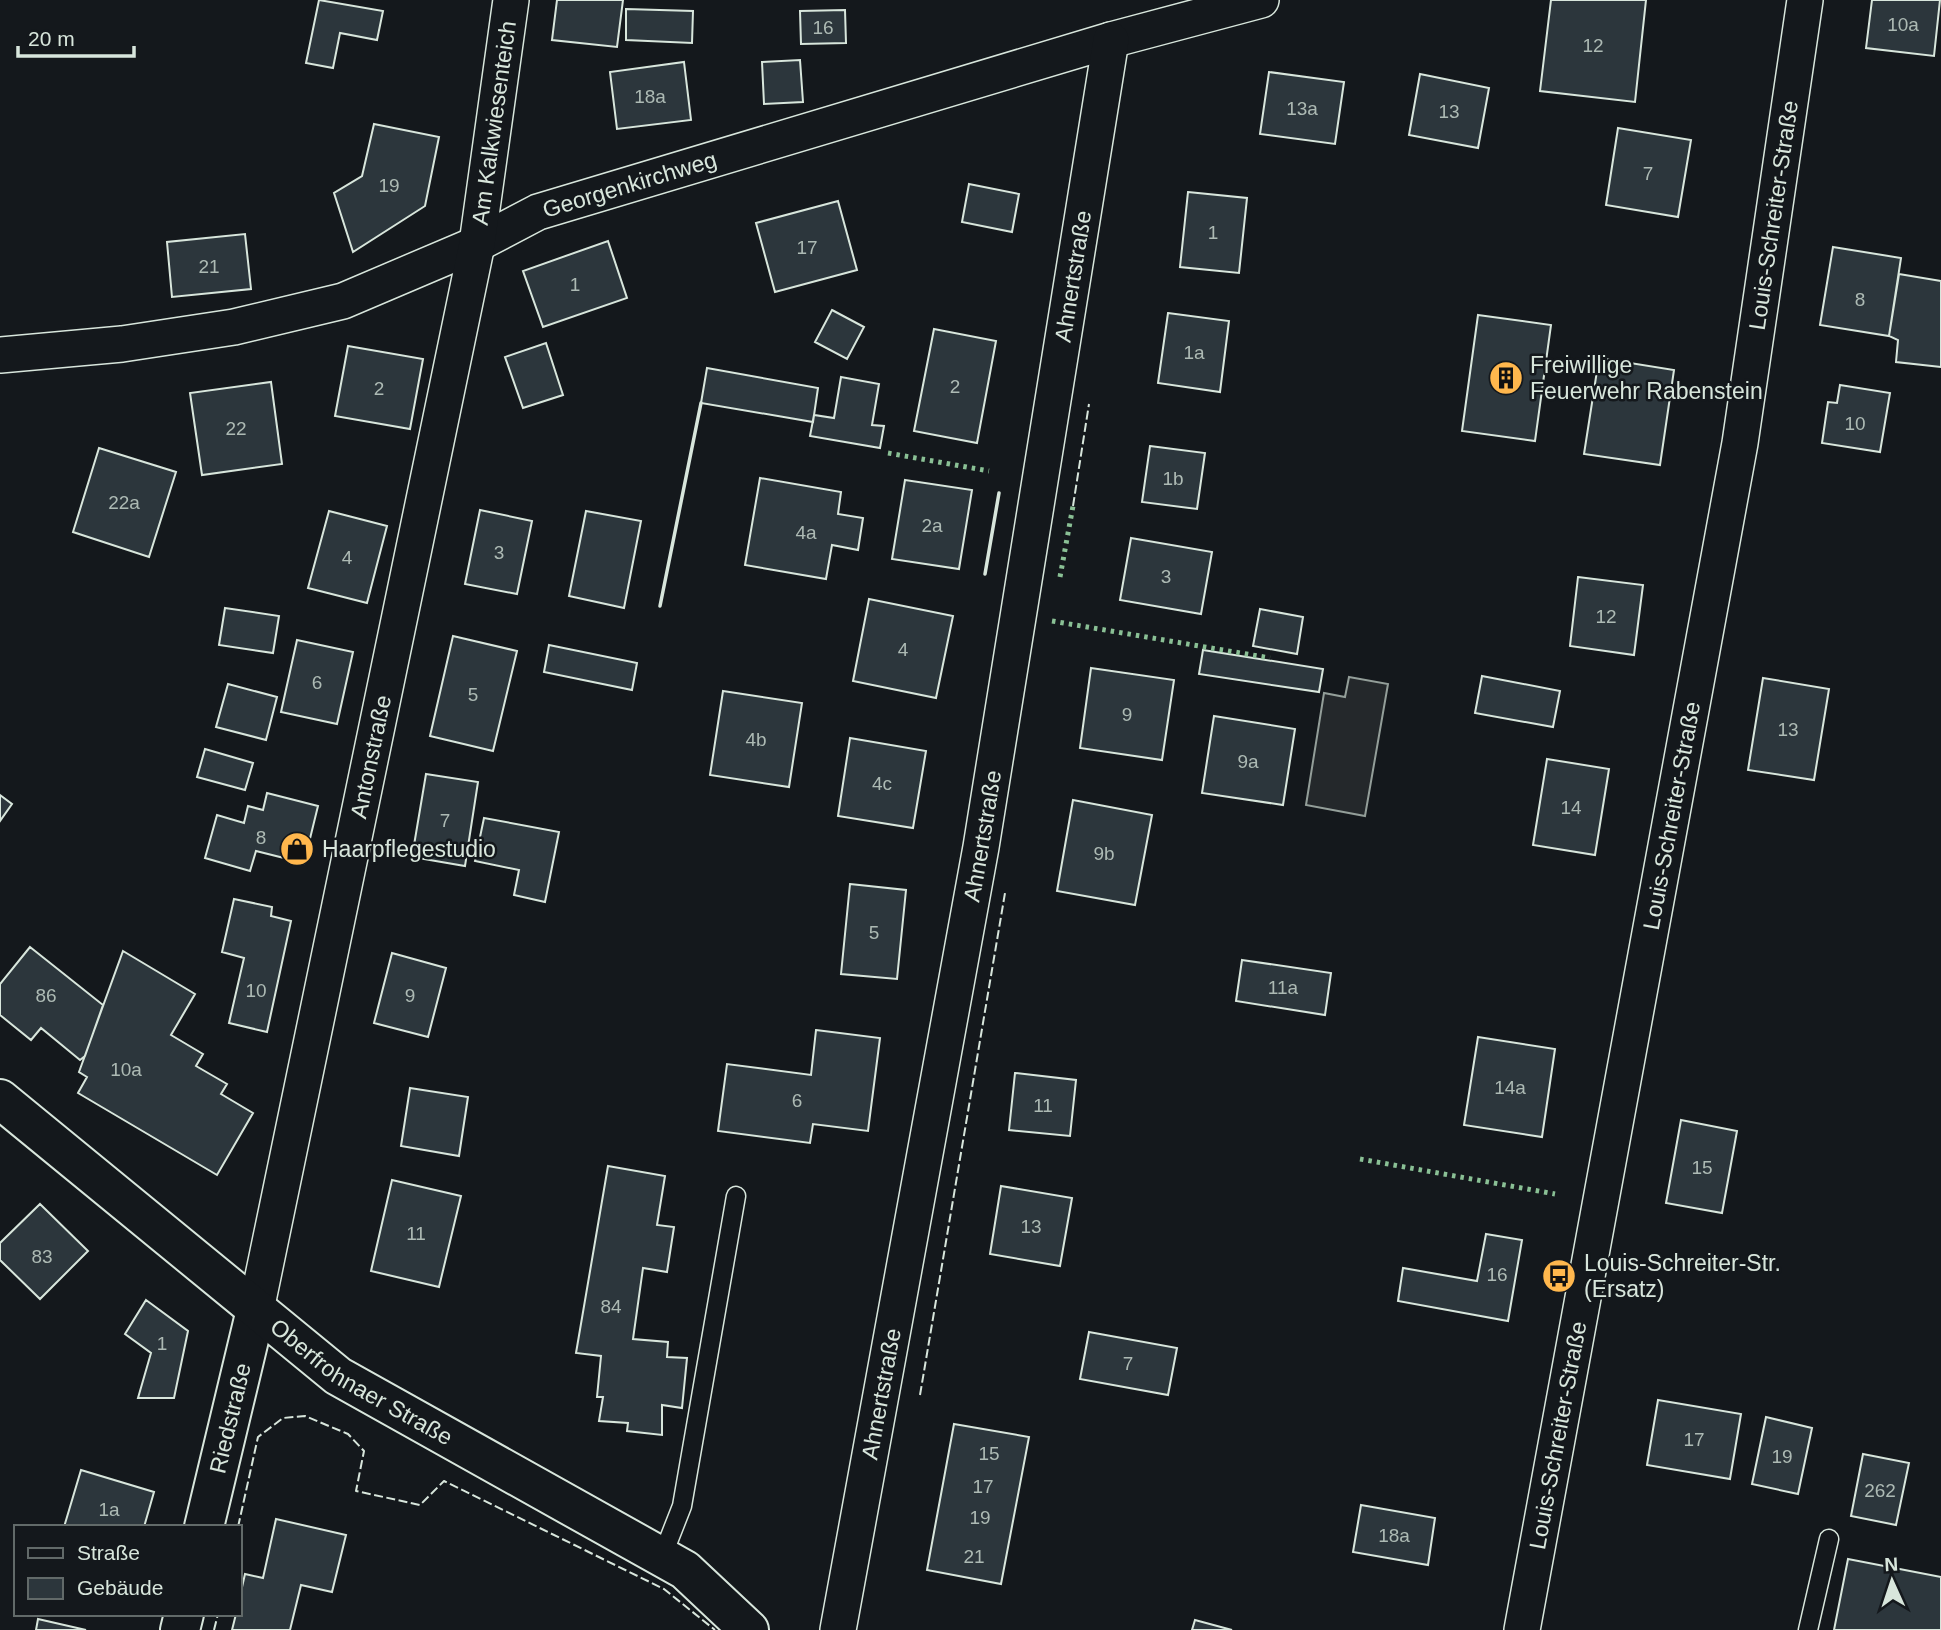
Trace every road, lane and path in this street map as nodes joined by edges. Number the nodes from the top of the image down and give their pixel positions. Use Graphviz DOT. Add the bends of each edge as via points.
graph roads {
  1 [pos="511,0"];
  2 [pos="1261,0"];
  3 [pos="1805,0"];
  4 [pos="1111,40"];
  5 [pos="477,244"];
  6 [pos="0,355"];
  7 [pos="0,1099"];
  8 [pos="736,1195"];
  9 [pos="256,1310"];
  10 [pos="205,1525"];
  11 [pos="1829,1539"];
  12 [pos="662,1557"];
  13 [pos="749,1630"];
  14 [pos="838,1630"];
  15 [pos="1522,1630"];
  16 [pos="1808,1630"];
  1 -- 5 [label="street, Am Kalkwiesenteich"];
  2 -- 4 [label="street, Georgenkirchweg"];
  3 -- 15 [label="street, Louis-Schreiter-Straße" via="1740,443"];
  4 -- 5 [label="street, Georgenkirchweg" via="538,212"];
  4 -- 14 [label="street, Ahnertstraße" via="981,847"];
  5 -- 6 [label="street, Georgenkirchweg" via="343,301 234,327 122,344"];
  5 -- 9 [label="street, Antonstraße"];
  7 -- 9 [label="main road, Oberfrohnaer Straße"];
  8 -- 12 [label="lane" via="682,1506"];
  9 -- 10 [label="main road, Riedstraße"];
  9 -- 12 [label="main road, Oberfrohnaer Straße" via="338,1376"];
  11 -- 16 [label="lane"];
  12 -- 13 [label="main road, Oberfrohnaer Straße" via="685,1570"];
}
